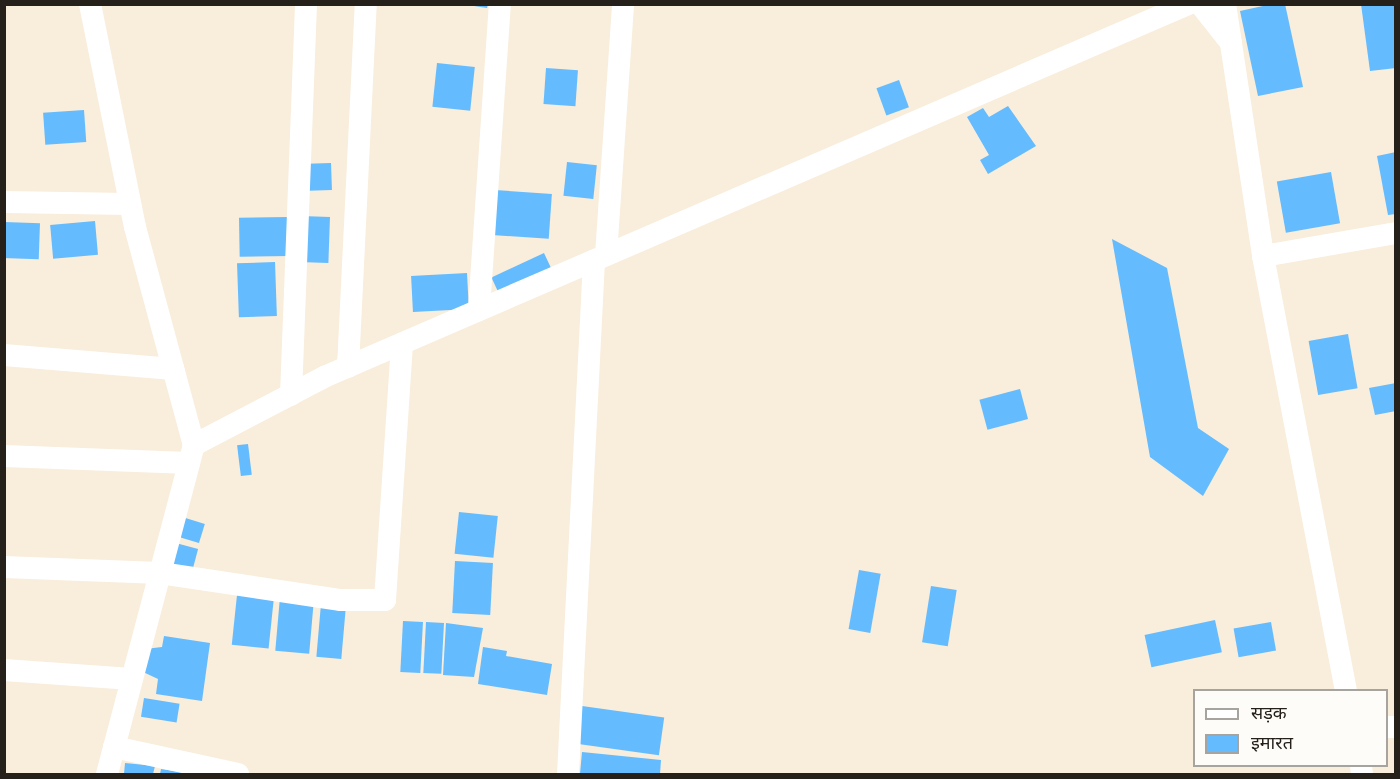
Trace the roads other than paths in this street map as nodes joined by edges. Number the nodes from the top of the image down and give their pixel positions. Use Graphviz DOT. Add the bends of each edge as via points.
graph roads {
  1 [pos="90,4"];
  2 [pos="306,4"];
  3 [pos="366,4"];
  4 [pos="500,4"];
  5 [pos="622,4"];
  6 [pos="1188,4"];
  7 [pos="1200,4"];
  8 [pos="1225,4"];
  9 [pos="1231,43"];
  10 [pos="4,202"];
  11 [pos="130,204"];
  12 [pos="1395,233"];
  13 [pos="1263,256"];
  14 [pos="600,258"];
  15 [pos="479,310"];
  16 [pos="402,344"];
  17 [pos="4,355"];
  18 [pos="348,367"];
  19 [pos="173,369"];
  20 [pos="291,395"];
  21 [pos="191,454"];
  22 [pos="4,456"];
  23 [pos="4,567"];
  24 [pos="160,573"];
  25 [pos="4,669"];
  26 [pos="132,679"];
  27 [pos="1346,689"];
  28 [pos="114,747"];
  29 [pos="107,774"];
  30 [pos="238,774"];
  31 [pos="568,774"];
  1 -- 11 [label="street"];
  2 -- 20 [label="street"];
  3 -- 18 [label="street"];
  4 -- 15 [label="street"];
  5 -- 14 [label="street"];
  6 -- 14 [label="street"];
  7 -- 9 [label="street"];
  8 -- 9 [label="street"];
  9 -- 13 [label="street"];
  10 -- 11 [label="street"];
  11 -- 19 [label="street"];
  12 -- 13 [label="street"];
  13 -- 27 [label="street"];
  14 -- 15 [label="street"];
  14 -- 31 [label="street"];
  15 -- 16 [label="street"];
  16 -- 18 [label="street"];
  16 -- 24 [label="street" via="385,600 341,600"];
  17 -- 19 [label="street"];
  18 -- 20 [label="street"];
  19 -- 21 [label="street"];
  20 -- 21 [label="street"];
  21 -- 22 [label="street"];
  21 -- 24 [label="street"];
  23 -- 24 [label="street"];
  24 -- 26 [label="street"];
  25 -- 26 [label="street"];
  26 -- 28 [label="street"];
  28 -- 29 [label="street"];
  28 -- 30 [label="street"];
}
